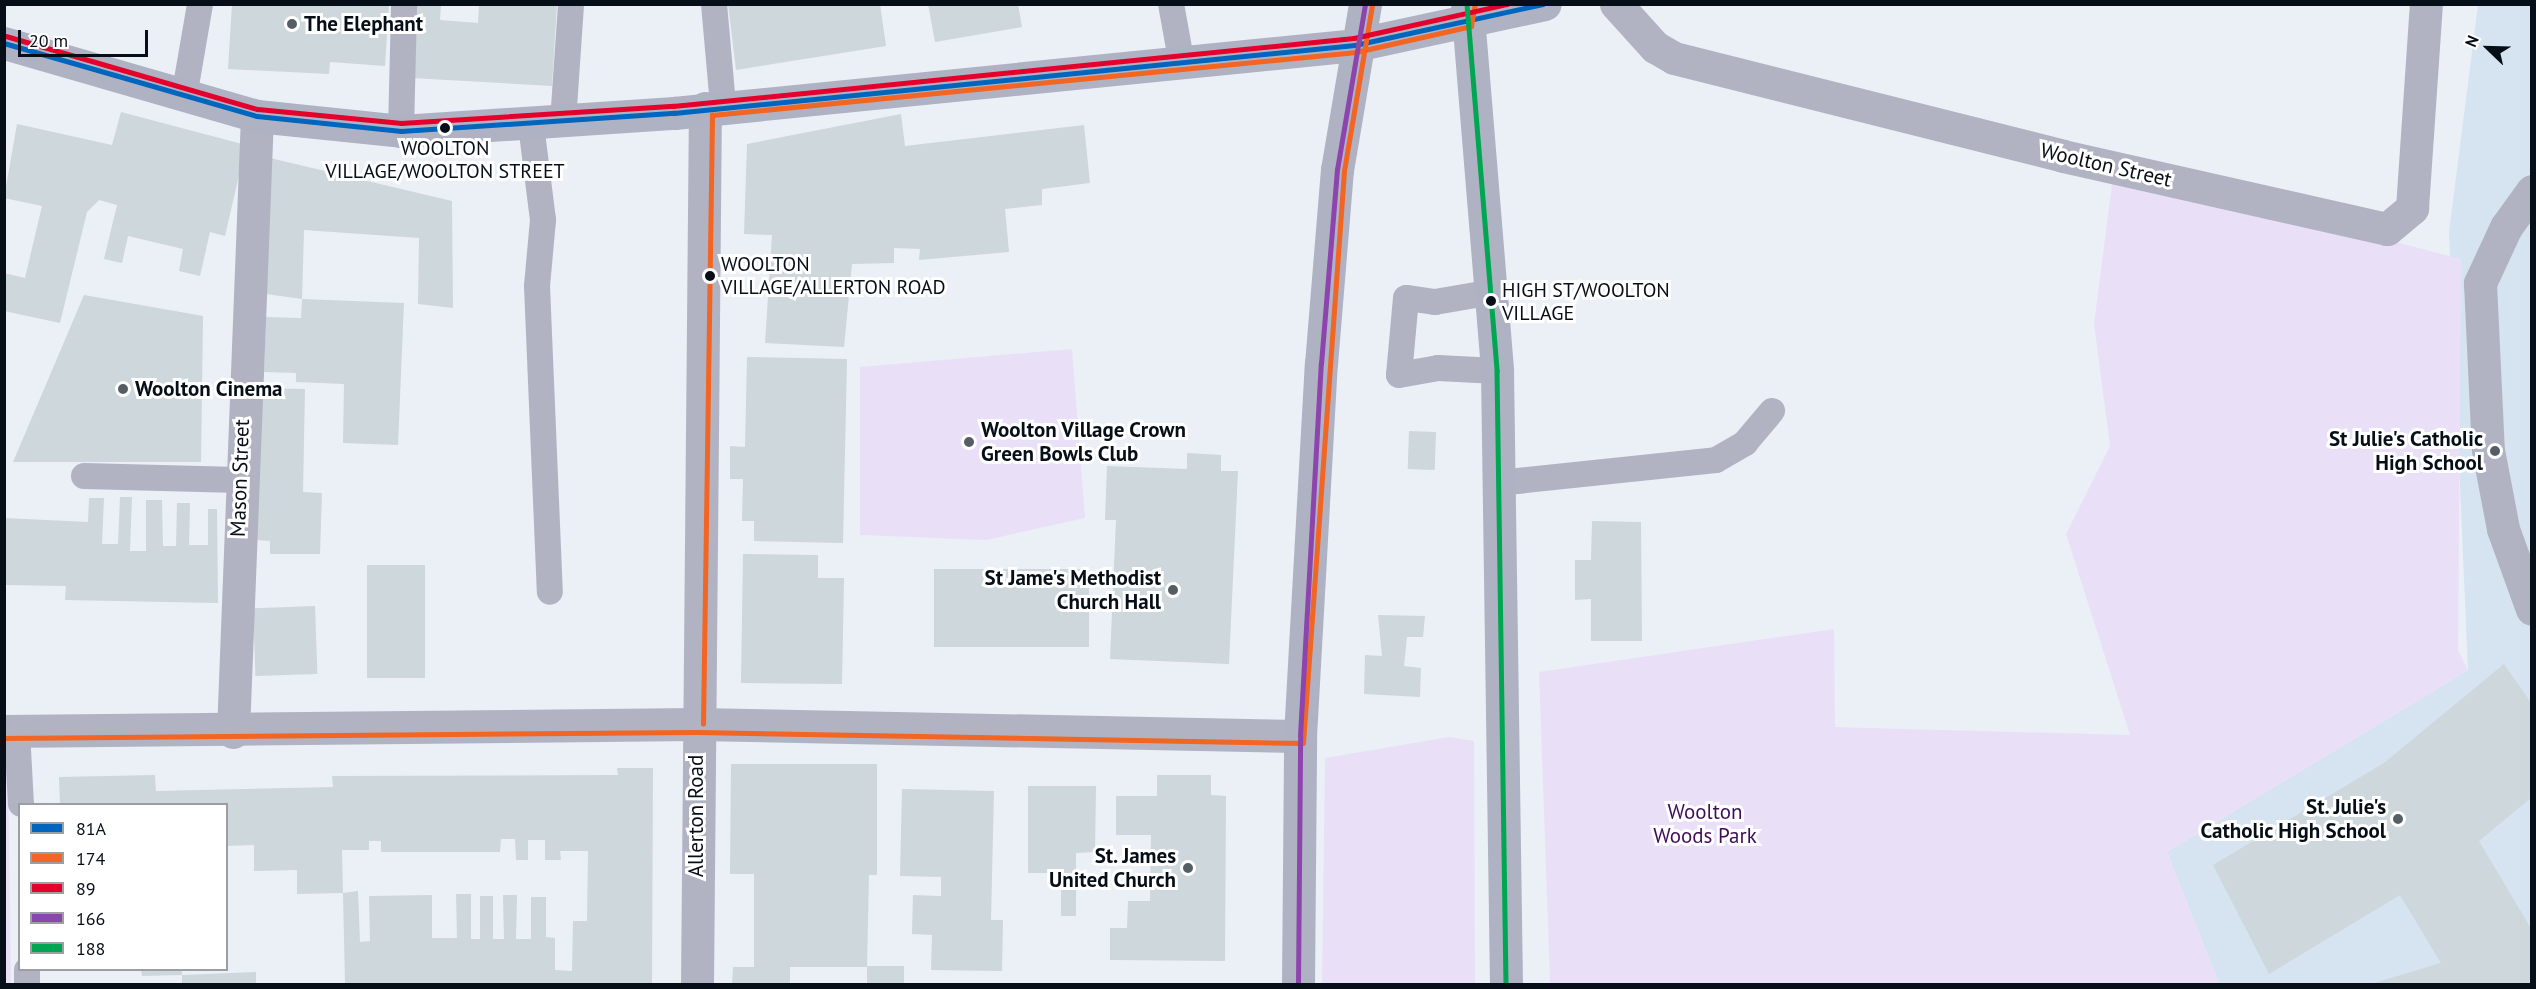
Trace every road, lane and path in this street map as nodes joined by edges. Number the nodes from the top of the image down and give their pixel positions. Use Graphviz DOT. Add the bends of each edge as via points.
graph roads {
  1 [pos="200,4"];
  2 [pos="404,4"];
  3 [pos="571,4"];
  4 [pos="714,4"];
  5 [pos="1171,4"];
  6 [pos="1365,4"];
  7 [pos="1545,4"];
  8 [pos="1616,4"];
  9 [pos="2426,4"];
  10 [pos="1468,12"];
  11 [pos="4,43"];
  12 [pos="1355,45"];
  13 [pos="1181,59"];
  14 [pos="184,97"];
  15 [pos="714,106"];
  16 [pos="257,116"];
  17 [pos="547,124"];
  18 [pos="400,131"];
  19 [pos="2532,192"];
  20 [pos="1492,292"];
  21 [pos="1497,371"];
  22 [pos="1772,411"];
  23 [pos="84,477"];
  24 [pos="239,480"];
  25 [pos="1498,483"];
  26 [pos="550,592"];
  27 [pos="2532,609"];
  28 [pos="696,724"];
  29 [pos="11,731"];
  30 [pos="232,732"];
  31 [pos="1300,736"];
  32 [pos="21,803"];
  33 [pos="697,984"];
  34 [pos="1298,984"];
  35 [pos="1506,984"];
  1 -- 14 [label="lane"];
  2 -- 18 [label="lane"];
  3 -- 17 [label="lane"];
  4 -- 15 [label="lane"];
  5 -- 13 [label="lane"];
  6 -- 12 [label="main road"];
  7 -- 10 [label="main road"];
  8 -- 9 [label="street, Woolton Street" via="1655,47 1674,58 2063,156 2387,229 2412,208"];
  10 -- 12 [label="main road"];
  10 -- 20 [label="main road"];
  11 -- 14 [label="main road"];
  12 -- 13 [label="main road"];
  12 -- 31 [label="main road" via="1322,353"];
  13 -- 15 [label="main road"];
  14 -- 16 [label="main road"];
  15 -- 17 [label="main road"];
  15 -- 28 [label="street, Allerton Road"];
  16 -- 18 [label="main road"];
  16 -- 24 [label="street, Mason Street"];
  17 -- 18 [label="main road"];
  17 -- 26 [label="lane" via="537,286"];
  19 -- 27 [label="street" via="2506,227 2480,283 2488,450 2503,529"];
  20 -- 21 [label="main road"];
  20 -- 21 [label="lane" via="1435,302 1406,298 1400,375 1438,368"];
  21 -- 25 [label="main road"];
  22 -- 25 [label="lane" via="1745,443 1716,460"];
  23 -- 24 [label="lane"];
  24 -- 30 [label="street, Mason Street"];
  25 -- 35 [label="main road"];
  28 -- 30 [label="street"];
  28 -- 31 [label="street"];
  28 -- 33 [label="street, Allerton Road"];
  29 -- 30 [label="street"];
  29 -- 32 [label="lane"];
  31 -- 34 [label="main road"];
}
